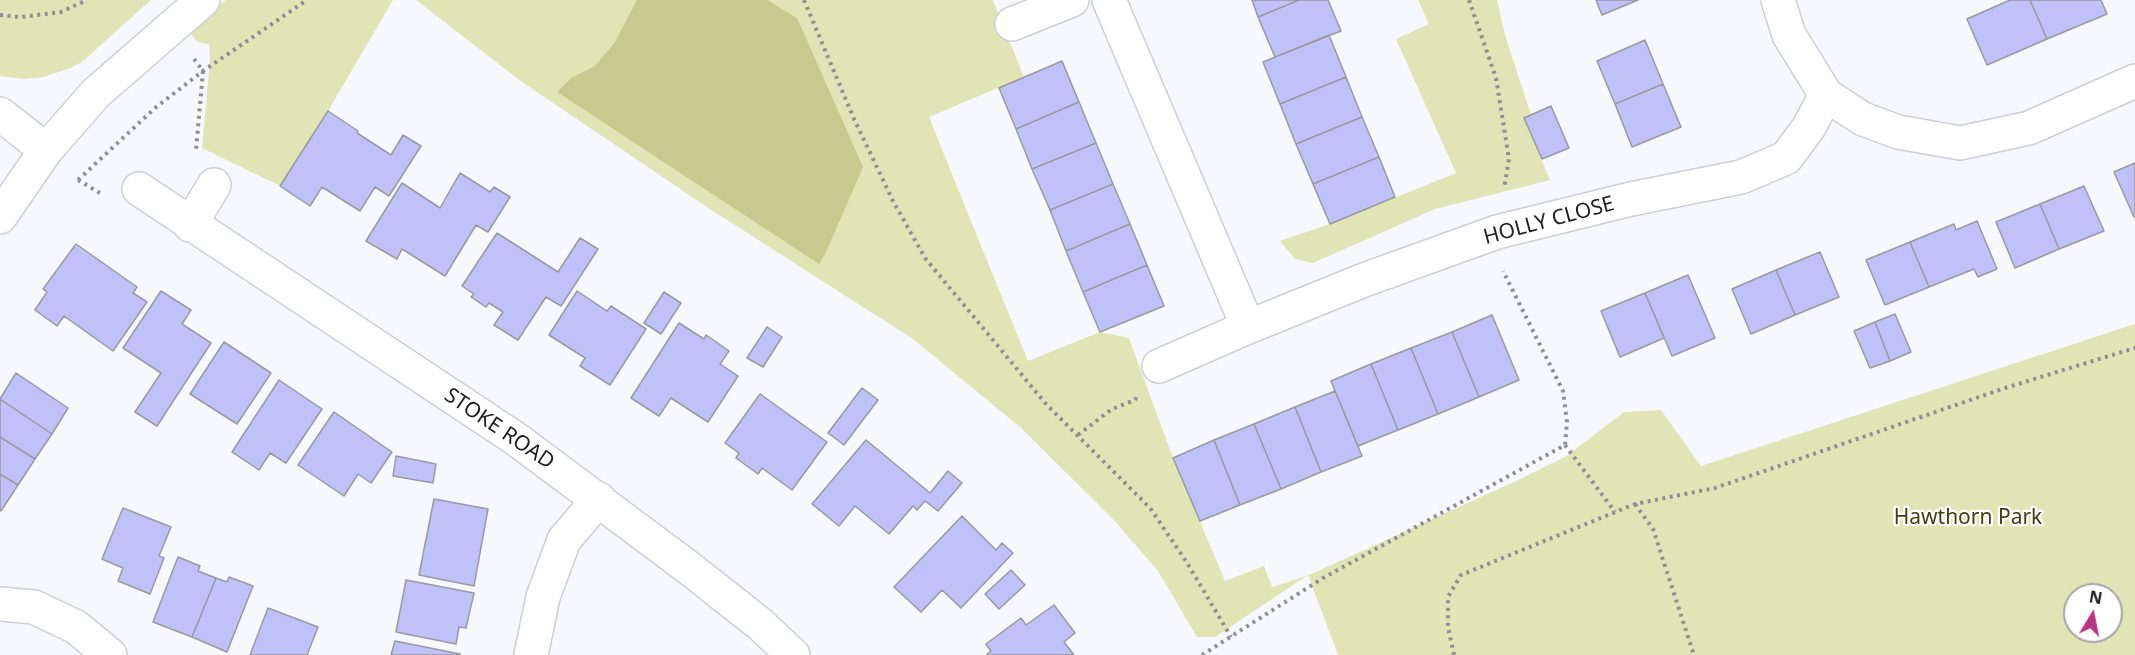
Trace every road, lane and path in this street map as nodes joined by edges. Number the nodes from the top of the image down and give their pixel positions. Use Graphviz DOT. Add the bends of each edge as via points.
graph roads {
  1 [pos="87,0"];
  2 [pos="203,0"];
  3 [pos="307,0"];
  4 [pos="804,0"];
  5 [pos="1072,0"];
  6 [pos="1109,0"];
  7 [pos="1469,0"];
  8 [pos="1778,0"];
  9 [pos="0,15"];
  10 [pos="1012,24"];
  11 [pos="169,28"];
  12 [pos="203,71"];
  13 [pos="2135,81"];
  14 [pos="1826,95"];
  15 [pos="0,114"];
  16 [pos="44,154"];
  17 [pos="78,180"];
  18 [pos="214,185"];
  19 [pos="139,189"];
  20 [pos="0,217"];
  21 [pos="190,225"];
  22 [pos="1497,232"];
  23 [pos="1248,327"];
  24 [pos="2135,348"];
  25 [pos="1159,366"];
  26 [pos="1078,435"];
  27 [pos="1565,445"];
  28 [pos="599,499"];
  29 [pos="1635,504"];
  30 [pos="1615,512"];
  31 [pos="0,604"];
  32 [pos="1232,637"];
  33 [pos="110,655"];
  34 [pos="531,655"];
  35 [pos="793,655"];
  36 [pos="1202,655"];
  37 [pos="1454,655"];
  38 [pos="1694,655"];
  1 -- 9 [label="path" via="61,12 21,18"];
  2 -- 11 [label="street"];
  3 -- 12 [label="path"];
  4 -- 26 [label="path" via="858,129 925,258 1046,404"];
  5 -- 10 [label="street"];
  6 -- 23 [label="street"];
  7 -- 22 [label="path" via="1496,78 1509,159"];
  8 -- 14 [label="street" via="1789,35"];
  11 -- 12 [label="path"];
  11 -- 16 [label="street" via="96,93"];
  12 -- 17 [label="path" via="155,108"];
  12 -- 18 [label="path" via="196,154"];
  13 -- 14 [label="street" via="2029,128 1960,143 1889,129 1863,119"];
  14 -- 22 [label="street, HOLLY CLOSE" via="1786,158 1741,177"];
  15 -- 16 [label="street"];
  16 -- 17 [label="path"];
  16 -- 20 [label="street"];
  17 -- 19 [label="path" via="119,202"];
  18 -- 21 [label="street"];
  19 -- 21 [label="street, STOKE ROAD"];
  21 -- 28 [label="street, STOKE ROAD" via="516,438"];
  22 -- 23 [label="street, HOLLY CLOSE"];
  22 -- 27 [label="path" via="1501,268 1563,391"];
  23 -- 25 [label="street, HOLLY CLOSE"];
  24 -- 29 [label="path" via="2005,388 1715,488"];
  25 -- 26 [label="path" via="1135,400 1112,409"];
  26 -- 32 [label="path" via="1150,508"];
  27 -- 30 [label="path"];
  27 -- 32 [label="path" via="1323,578"];
  28 -- 34 [label="street" via="564,540 543,597"];
  28 -- 35 [label="street, STOKE ROAD" via="760,624"];
  29 -- 30 [label="path"];
  29 -- 38 [label="path" via="1653,529"];
  30 -- 37 [label="path" via="1461,575 1448,597 1448,627"];
  31 -- 33 [label="street" via="34,607 76,627"];
  32 -- 36 [label="path"];
}
